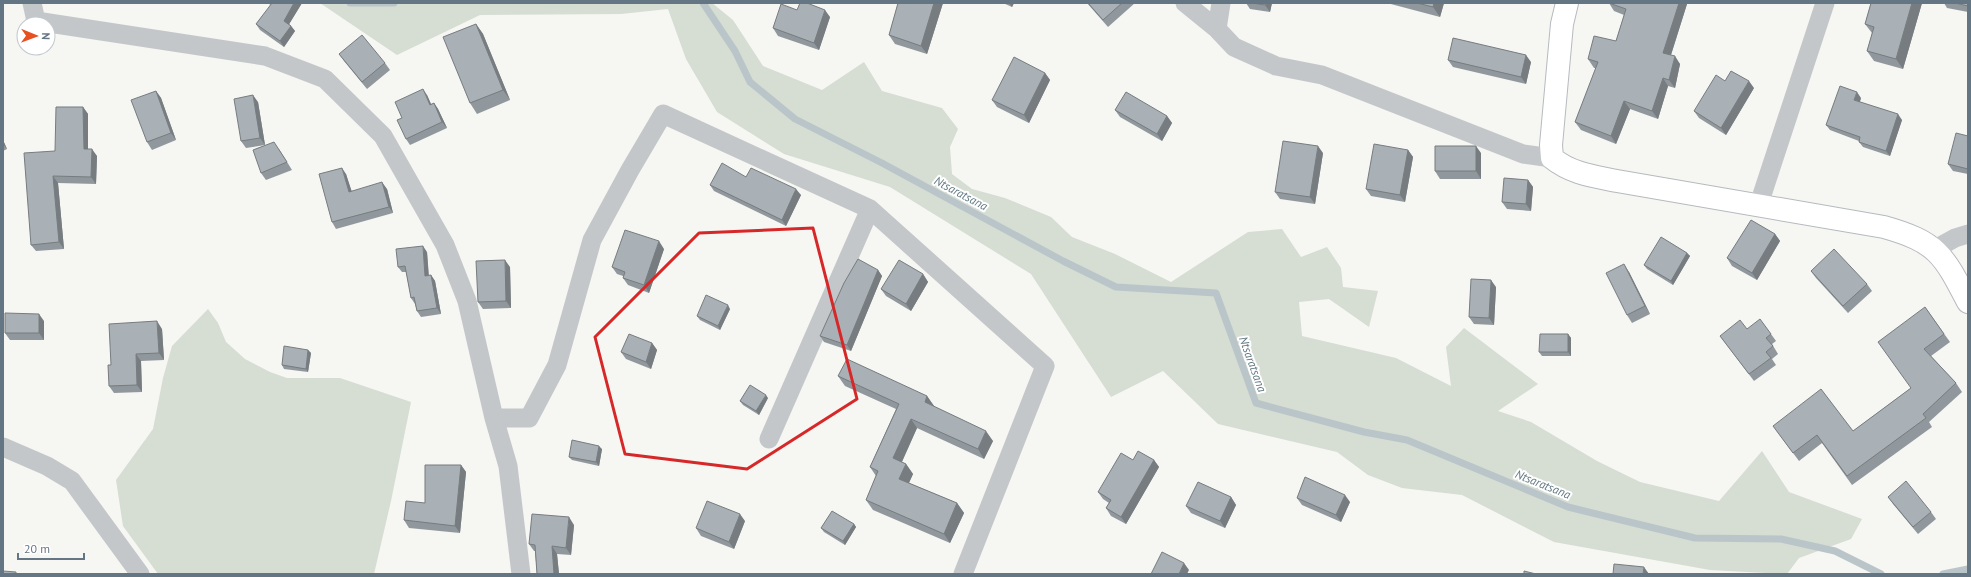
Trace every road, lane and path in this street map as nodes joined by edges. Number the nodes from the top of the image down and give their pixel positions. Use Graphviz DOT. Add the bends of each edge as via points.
graph roads {
  1 [pos="32,3"];
  2 [pos="1185,3"];
  3 [pos="1221,3"];
  4 [pos="1567,3"];
  5 [pos="1825,3"];
  6 [pos="1216,29"];
  7 [pos="1552,158"];
  8 [pos="1759,204"];
  9 [pos="870,209"];
  10 [pos="1968,234"];
  11 [pos="1935,249"];
  12 [pos="1968,302"];
  13 [pos="494,418"];
  14 [pos="768,439"];
  15 [pos="3,447"];
  16 [pos="140,574"];
  17 [pos="521,574"];
  18 [pos="963,574"];
  1 -- 13 [label="street" via="36,21 266,56 326,79 383,136 445,245 467,301"];
  2 -- 6 [label="street"];
  3 -- 6 [label="street"];
  4 -- 7 [label="street" via="1562,24"];
  5 -- 8 [label="street"];
  6 -- 7 [label="street" via="1234,47 1276,66 1322,75 1523,154"];
  7 -- 8 [label="street" via="1575,172"];
  8 -- 11 [label="street" via="1884,227 1909,234"];
  9 -- 13 [label="street" via="663,114 592,240 557,364 529,418"];
  9 -- 14 [label="street"];
  9 -- 18 [label="street" via="1045,366"];
  10 -- 11 [label="street"];
  11 -- 12 [label="street" via="1954,275"];
  13 -- 17 [label="street" via="508,466"];
  15 -- 16 [label="street" via="47,466 72,481"];
}
